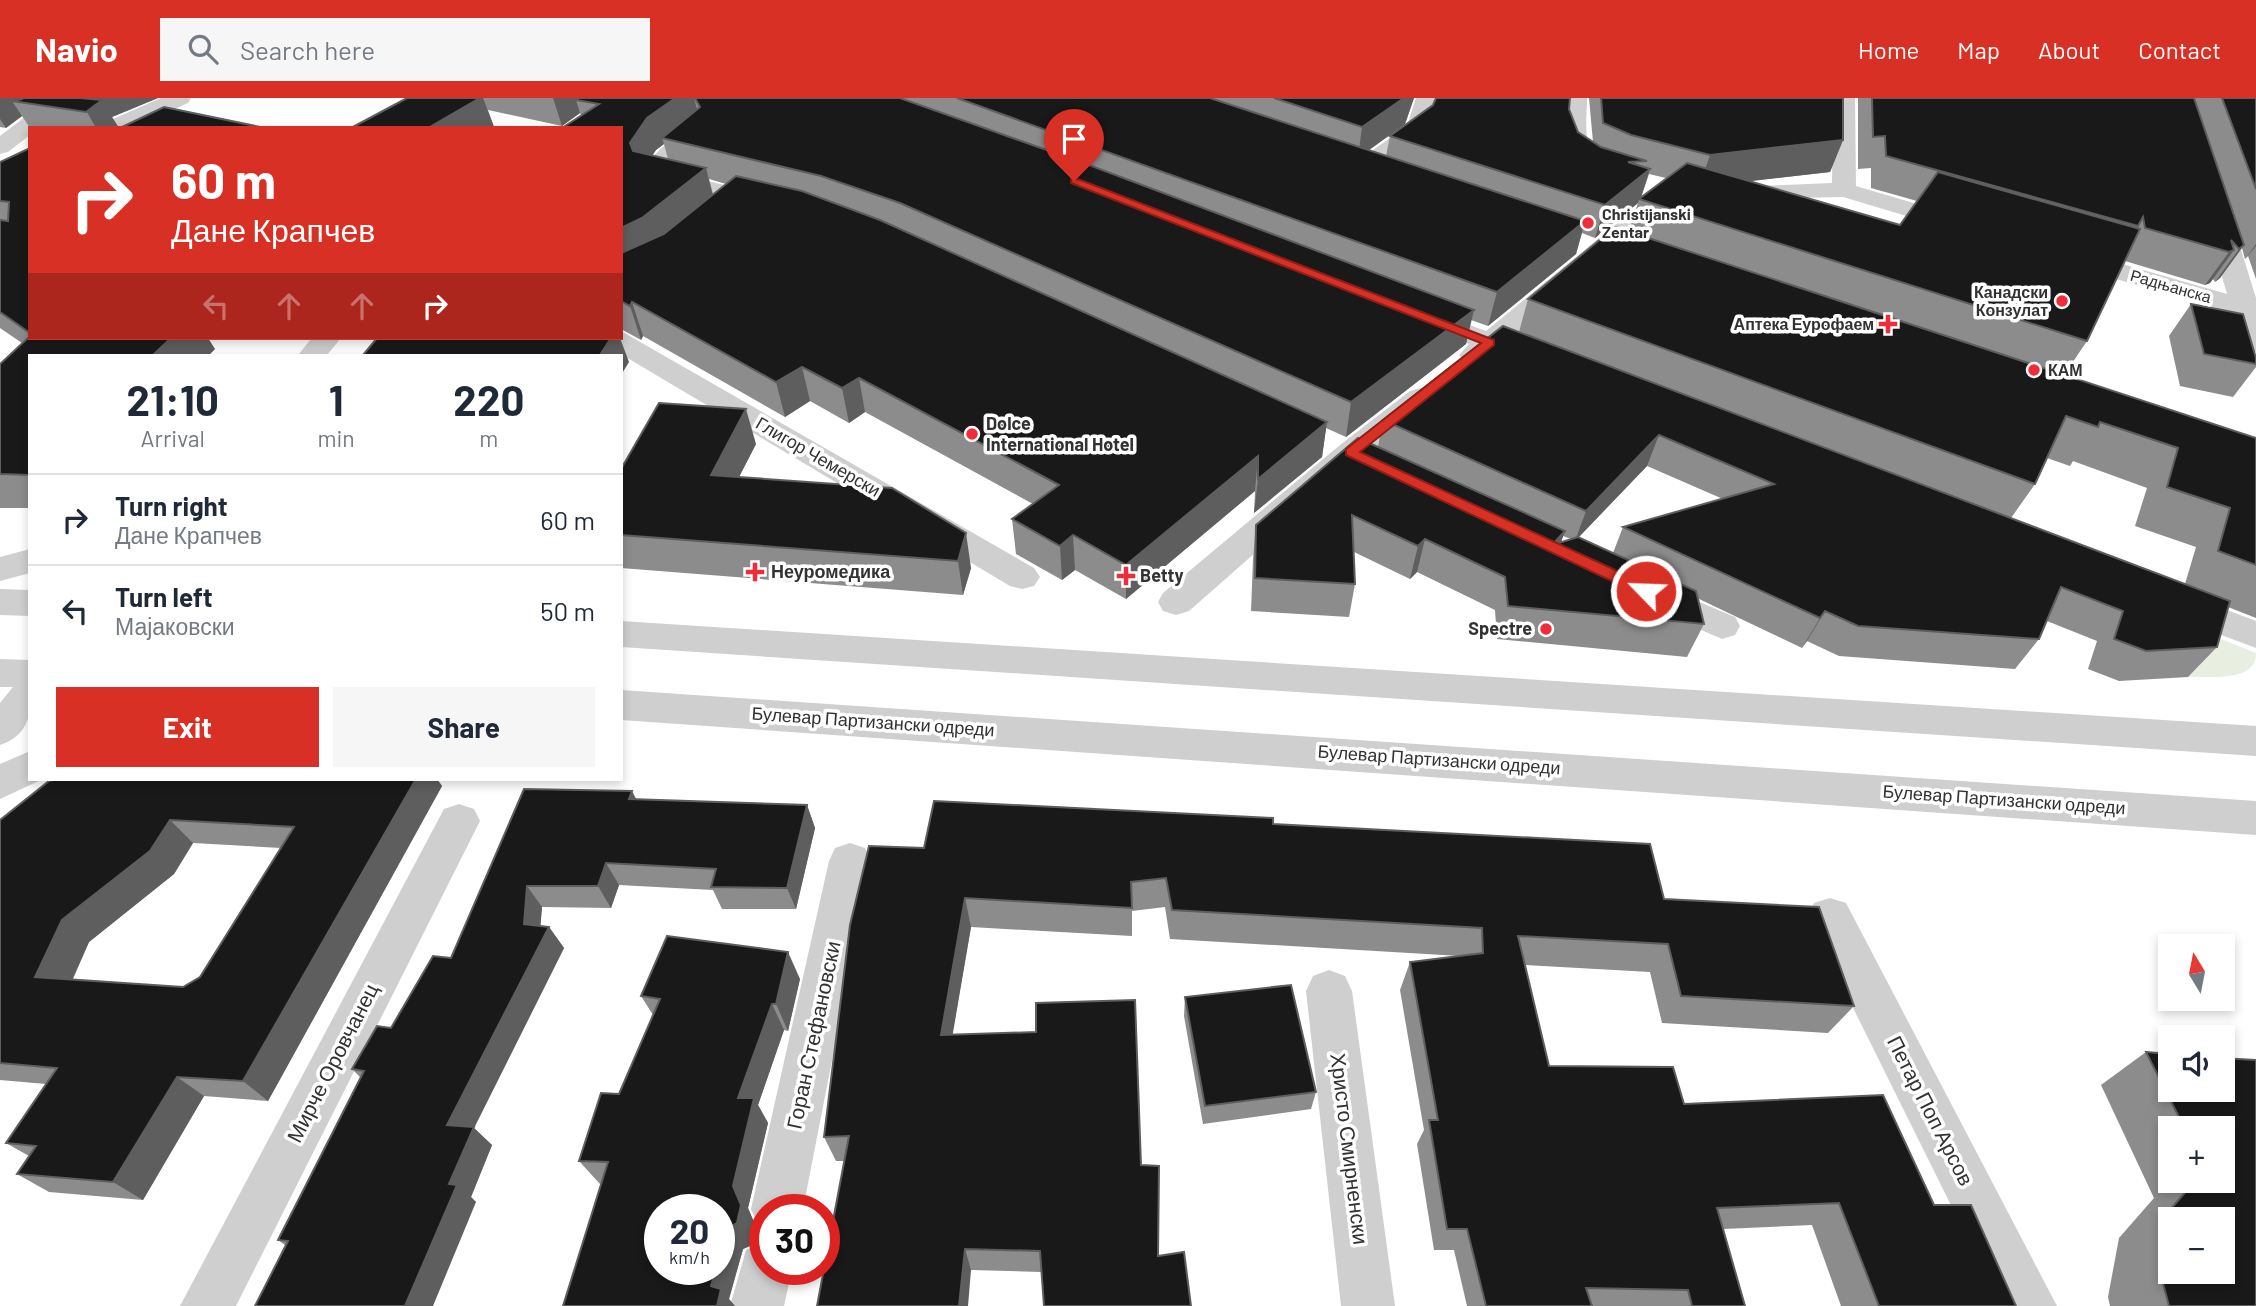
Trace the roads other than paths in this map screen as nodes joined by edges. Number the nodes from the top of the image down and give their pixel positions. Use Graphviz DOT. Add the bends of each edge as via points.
graph roads {
  1 [pos="64,98"];
  2 [pos="180,98"];
  3 [pos="1427,98"];
  4 [pos="1576,98"];
  5 [pos="1844,98"];
  6 [pos="29,126"];
  7 [pos="117,126"];
  8 [pos="28,127"];
  9 [pos="694,136"];
  10 [pos="0,149"];
  11 [pos="28,150"];
  12 [pos="1335,161"];
  13 [pos="1361,170"];
  14 [pos="1386,178"];
  15 [pos="1844,190"];
  16 [pos="2209,190"];
  17 [pos="1699,195"];
  18 [pos="739,196"];
  19 [pos="785,207"];
  20 [pos="712,218"];
  21 [pos="1987,232"];
  22 [pos="2052,251"];
  23 [pos="1404,309"];
  24 [pos="2252,310"];
  25 [pos="325,340"];
  26 [pos="617,340"];
  27 [pos="1490,342"];
  28 [pos="2256,343"];
  29 [pos="313,354"];
  30 [pos="1560,369"];
  31 [pos="28,562"];
  32 [pos="0,569"];
  33 [pos="1022,577"];
  34 [pos="1634,585"];
  35 [pos="2153,595"];
  36 [pos="0,602"];
  37 [pos="1176,602"];
  38 [pos="28,603"];
  39 [pos="1722,626"];
  40 [pos="623,634"];
  41 [pos="2256,635"];
  42 [pos="0,673"];
  43 [pos="28,674"];
  44 [pos="28,696"];
  45 [pos="623,705"];
  46 [pos="2256,720"];
  47 [pos="0,730"];
  48 [pos="2192,737"];
  49 [pos="2256,741"];
  50 [pos="28,769"];
  51 [pos="0,783"];
  52 [pos="2199,814"];
  53 [pos="2256,818"];
  54 [pos="459,821"];
  55 [pos="2256,846"];
  56 [pos="850,861"];
  57 [pos="1830,917"];
  58 [pos="1329,991"];
  59 [pos="781,1194"];
  60 [pos="762,1285"];
  61 [pos="207,1306"];
  62 [pos="757,1306"];
  63 [pos="1368,1306"];
  64 [pos="2031,1306"];
  1 -- 6 [label="street"];
  2 -- 7 [label="street"];
  3 -- 13 [label="street" via="1418,130"];
  4 -- 17 [label="street" via="1581,159 1594,168"];
  5 -- 15 [label="street"];
  8 -- 10 [label="street"];
  9 -- 18 [label="street" via="656,166 654,176"];
  10 -- 11 [label="street"];
  12 -- 13 [label="street"];
  13 -- 14 [label="street"];
  15 -- 17 [label="street"];
  15 -- 21 [label="street"];
  16 -- 24 [label="street"];
  17 -- 27 [label="street" via="1659,202"];
  18 -- 19 [label="street"];
  18 -- 20 [label="street"];
  22 -- 24 [label="street, Радњанска"];
  23 -- 27 [label="street"];
  24 -- 28 [label="street"];
  25 -- 29 [label="street"];
  26 -- 33 [label="street, Глигор Чемерски"];
  27 -- 30 [label="street"];
  27 -- 37 [label="street" via="1350,452"];
  31 -- 32 [label="street"];
  34 -- 39 [label="street"];
  35 -- 41 [label="street"];
  36 -- 38 [label="street"];
  40 -- 48 [label="street"];
  42 -- 43 [label="street"];
  44 -- 47 [label="street"];
  45 -- 52 [label="street, Булевар Партизански одреди"];
  46 -- 48 [label="street"];
  48 -- 49 [label="street"];
  50 -- 51 [label="street"];
  52 -- 53 [label="street, Булевар Партизански одреди"];
  52 -- 55 [label="street"];
  54 -- 61 [label="street, Мирче Оровчанец"];
  56 -- 59 [label="street, Горан Стефановски"];
  57 -- 64 [label="street, Петар Поп Арсов"];
  58 -- 63 [label="street, Христо Смирненски"];
  60 -- 62 [label="street"];
}
